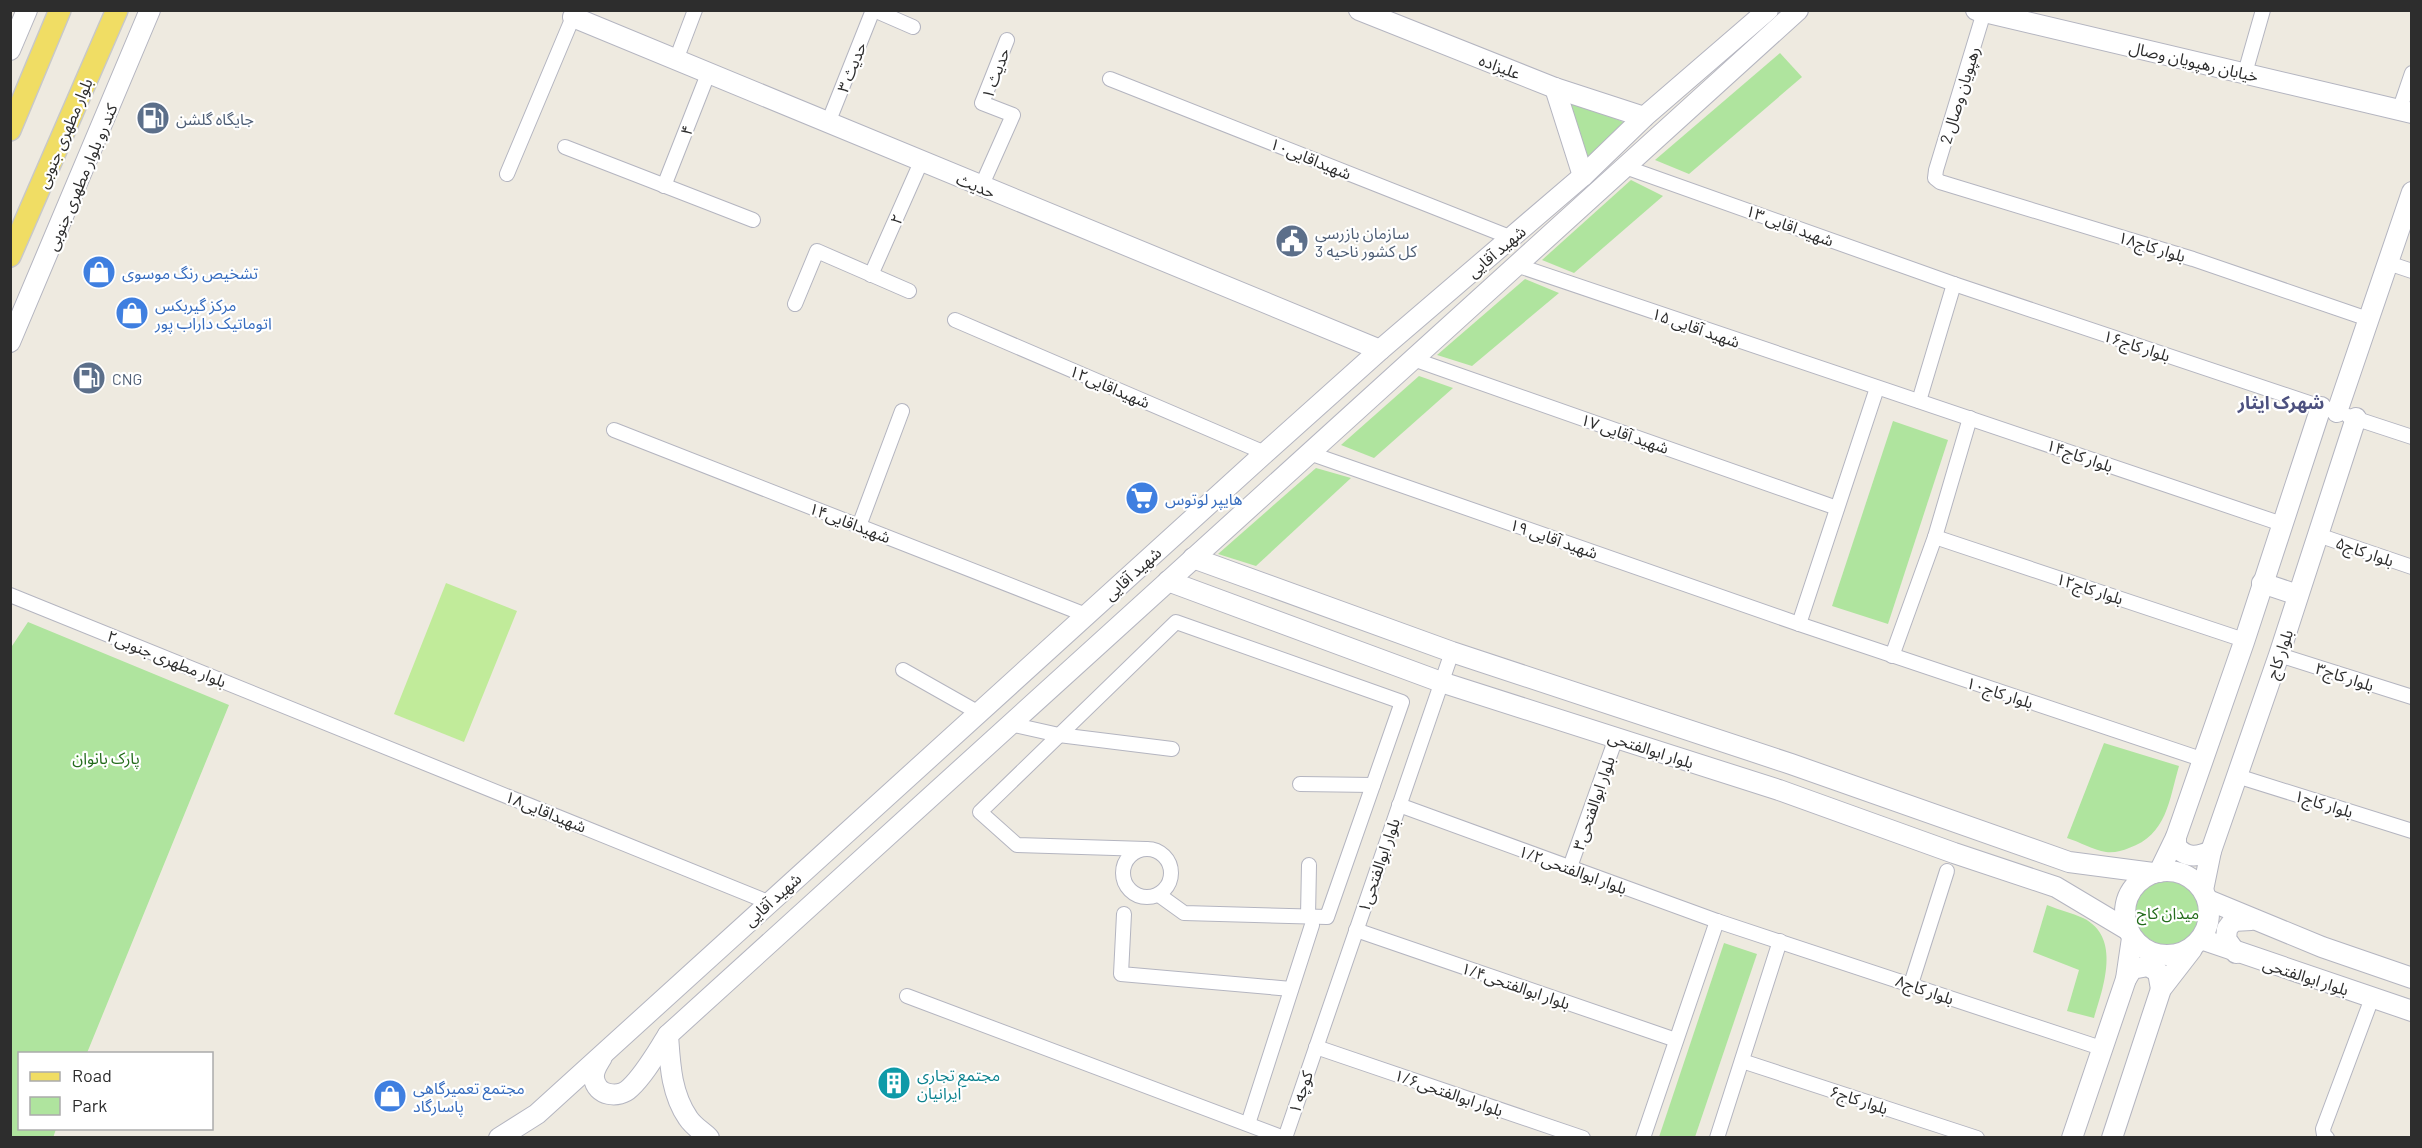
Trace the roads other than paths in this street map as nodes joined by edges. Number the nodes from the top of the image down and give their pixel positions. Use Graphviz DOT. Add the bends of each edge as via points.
graph roads {
  1 [pos="27,10"];
  2 [pos="60,10"];
  3 [pos="117,10"];
  4 [pos="150,10"];
  5 [pos="695,10"];
  6 [pos="874,10"];
  7 [pos="1359,10"];
  8 [pos="1768,10"];
  9 [pos="1798,10"];
  10 [pos="2263,10"];
  11 [pos="1980,11"];
  12 [pos="573,17"];
  13 [pos="2038,17"];
  14 [pos="913,27"];
  15 [pos="1007,40"];
  16 [pos="10,50"];
  17 [pos="676,60"];
  18 [pos="2412,72"];
  19 [pos="2245,73"];
  20 [pos="708,74"];
  21 [pos="1110,78"];
  22 [pos="1555,88"];
  23 [pos="2405,112"];
  24 [pos="1644,117"];
  25 [pos="828,123"];
  26 [pos="10,130"];
  27 [pos="565,147"];
  28 [pos="921,162"];
  29 [pos="1625,166"];
  30 [pos="507,174"];
  31 [pos="1583,176"];
  32 [pos="1935,178"];
  33 [pos="664,186"];
  34 [pos="981,187"];
  35 [pos="2412,192"];
  36 [pos="753,220"];
  37 [pos="1512,238"];
  38 [pos="10,256"];
  39 [pos="2388,262"];
  40 [pos="1516,265"];
  41 [pos="2412,271"];
  42 [pos="871,275"];
  43 [pos="1954,284"];
  44 [pos="909,291"];
  45 [pos="795,304"];
  46 [pos="2368,319"];
  47 [pos="955,320"];
  48 [pos="10,342"];
  49 [pos="1380,350"];
  50 [pos="1413,358"];
  51 [pos="1877,388"];
  52 [pos="1919,401"];
  53 [pos="2329,409"];
  54 [pos="902,411"];
  55 [pos="1970,418"];
  56 [pos="2356,418"];
  57 [pos="614,430"];
  58 [pos="2412,437"];
  59 [pos="1264,453"];
  60 [pos="1310,453"];
  61 [pos="1837,508"];
  62 [pos="2282,524"];
  63 [pos="859,526"];
  64 [pos="2318,535"];
  65 [pos="1935,537"];
  66 [pos="1193,558"];
  67 [pos="2412,567"];
  68 [pos="1168,581"];
  69 [pos="2262,583"];
  70 [pos="10,595"];
  71 [pos="2298,595"];
  72 [pos="1086,615"];
  73 [pos="1799,624"];
  74 [pos="2244,640"];
  75 [pos="1452,652"];
  76 [pos="2279,655"];
  77 [pos="1892,656"];
  78 [pos="903,670"];
  79 [pos="1441,682"];
  80 [pos="2412,697"];
  81 [pos="980,713"];
  82 [pos="324,720"];
  83 [pos="1010,724"];
  84 [pos="1059,735"];
  85 [pos="1616,738"];
  86 [pos="1172,749"];
  87 [pos="2201,759"];
  88 [pos="1791,764"];
  89 [pos="2237,776"];
  90 [pos="1300,784"];
  91 [pos="1373,785"];
  92 [pos="1779,790"];
  93 [pos="1399,805"];
  94 [pos="2412,831"];
  95 [pos="2176,837"];
  96 [pos="1146,849"];
  97 [pos="2211,850"];
  98 [pos="2069,862"];
  99 [pos="1309,865"];
  100 [pos="1570,867"];
  101 [pos="1947,871"];
  102 [pos="2156,872"];
  103 [pos="2056,887"];
  104 [pos="1160,895"];
  105 [pos="2205,895"];
  106 [pos="768,902"];
  107 [pos="1124,914"];
  108 [pos="2251,920"];
  109 [pos="1310,921"];
  110 [pos="1717,921"];
  111 [pos="1356,930"];
  112 [pos="1748,931"];
  113 [pos="2130,934"];
  114 [pos="1780,941"];
  115 [pos="2198,942"];
  116 [pos="2236,953"];
  117 [pos="2412,978"];
  118 [pos="2126,979"];
  119 [pos="1911,984"];
  120 [pos="2161,988"];
  121 [pos="1291,989"];
  122 [pos="908,996"];
  123 [pos="2372,998"];
  124 [pos="2412,1011"];
  125 [pos="668,1035"];
  126 [pos="1676,1040"];
  127 [pos="1316,1047"];
  128 [pos="2101,1048"];
  129 [pos="603,1054"];
  130 [pos="1742,1061"];
  131 [pos="1248,1124"];
  132 [pos="2325,1136"];
  133 [pos="499,1137"];
  134 [pos="710,1137"];
  135 [pos="1284,1137"];
  136 [pos="1583,1137"];
  137 [pos="1643,1137"];
  138 [pos="1717,1137"];
  139 [pos="1977,1137"];
  140 [pos="2072,1137"];
  141 [pos="2112,1137"];
  1 -- 16 [label="street"];
  2 -- 26 [label="main road"];
  3 -- 38 [label="main road, بلوار مطهری جنوبی"];
  4 -- 48 [label="street, کند رو بلوار مطهری جنوبی"];
  5 -- 17 [label="street"];
  6 -- 14 [label="street"];
  6 -- 25 [label="street, حدیث ۳"];
  7 -- 22 [label="street, علیزاده"];
  8 -- 24 [label="street, شهید آقایی"];
  9 -- 29 [label="street, شهید آقایی"];
  10 -- 19 [label="street"];
  11 -- 13 [label="street, خیابان رهپویان وصال"];
  11 -- 32 [label="street, 2 رهپویان وصال"];
  12 -- 17 [label="street, حدیث"];
  12 -- 30 [label="street"];
  13 -- 19 [label="street, خیابان رهپویان وصال"];
  15 -- 34 [label="street, حدیث ۱" via="982,103 1013,115"];
  17 -- 20 [label="street, حدیث"];
  18 -- 23 [label="street"];
  19 -- 23 [label="street, خیابان رهپویان وصال"];
  20 -- 25 [label="street, حدیث"];
  20 -- 33 [label="street, ۴"];
  21 -- 37 [label="street, شهیداقایی۱۰"];
  22 -- 24 [label="street, علیزاده"];
  22 -- 31 [label="street"];
  24 -- 31 [label="street, شهید آقایی"];
  25 -- 28 [label="street, حدیث"];
  27 -- 33 [label="street"];
  28 -- 34 [label="street, حدیث"];
  28 -- 42 [label="street, ۲"];
  29 -- 40 [label="street, شهید آقایی"];
  29 -- 43 [label="street, شهید اقایی ۱۳"];
  31 -- 37 [label="street, شهید آقایی"];
  32 -- 46 [label="street, بلوار کاج۱۸" via="2279,286"];
  33 -- 36 [label="street"];
  34 -- 49 [label="street, حدیث"];
  35 -- 39 [label="street"];
  37 -- 49 [label="street, شهید آقایی"];
  39 -- 41 [label="street"];
  39 -- 46 [label="street"];
  40 -- 50 [label="street, شهید آقایی"];
  40 -- 51 [label="street, شهید آقایی ۱۵"];
  42 -- 44 [label="street"];
  42 -- 45 [label="street" via="817,251"];
  43 -- 52 [label="street"];
  43 -- 53 [label="street, بلوار کاج۱۶"];
  46 -- 53 [label="street"];
  47 -- 59 [label="street, شهیداقایی۱۲"];
  49 -- 59 [label="street, شهید آقایی"];
  50 -- 60 [label="street, شهید آقایی"];
  50 -- 61 [label="street, شهید آقایی ۱۷"];
  51 -- 52 [label="street, بلوار کاج۱۴"];
  51 -- 61 [label="street"];
  52 -- 55 [label="street, بلوار کاج۱۴"];
  53 -- 56 [label="street, بلوار کاج۱۶"];
  53 -- 62 [label="street"];
  54 -- 63 [label="street"];
  55 -- 62 [label="street, بلوار کاج۱۴"];
  55 -- 65 [label="street"];
  56 -- 58 [label="street, بلوار کاج۱۶"];
  56 -- 64 [label="street, بلوار کاج"];
  57 -- 63 [label="street, شهیداقایی۱۴"];
  59 -- 72 [label="street, شهید آقایی"];
  60 -- 66 [label="street, شهید آقایی"];
  60 -- 73 [label="street, شهید آقایی ۱۹"];
  61 -- 73 [label="street"];
  62 -- 69 [label="street"];
  63 -- 72 [label="street, شهیداقایی۱۴"];
  64 -- 67 [label="street, بلوار کاج۵"];
  64 -- 71 [label="street, بلوار کاج"];
  65 -- 74 [label="street, بلوار کاج۱۲"];
  65 -- 77 [label="street"];
  66 -- 68 [label="street, شهید آقایی"];
  66 -- 75 [label="street, بلوار ابوالفتحی"];
  68 -- 79 [label="street, بلوار ابوالفتحی"];
  68 -- 83 [label="street, شهید آقایی"];
  69 -- 71 [label="street"];
  69 -- 74 [label="street"];
  70 -- 82 [label="street, بلوار مطهری جنوبی۲"];
  71 -- 76 [label="street, بلوار کاج"];
  72 -- 81 [label="street, شهید آقایی"];
  73 -- 77 [label="street, بلوار کاج۱۰"];
  74 -- 87 [label="street"];
  75 -- 79 [label="street, بلوار ابوالفتحی۱"];
  75 -- 88 [label="street, بلوار ابوالفتحی"];
  76 -- 80 [label="street, بلوار کاج۳"];
  76 -- 89 [label="street, بلوار کاج"];
  77 -- 87 [label="street, بلوار کاج۱۰"];
  78 -- 81 [label="street"];
  79 -- 85 [label="street, بلوار ابوالفتحی"];
  79 -- 93 [label="street, بلوار ابوالفتحی۱"];
  81 -- 106 [label="street, شهید آقایی"];
  82 -- 106 [label="street, شهیداقایی۱۸"];
  83 -- 84 [label="street"];
  83 -- 125 [label="street, شهید آقایی"];
  84 -- 86 [label="street"];
  84 -- 91 [label="street" via="1176,622 1402,702"];
  84 -- 96 [label="street" via="980,812 1017,845"];
  85 -- 92 [label="street, بلوار ابوالفتحی"];
  85 -- 100 [label="street, ۳بلوار ابوالفتحی"];
  87 -- 95 [label="street"];
  88 -- 92 [label="street"];
  88 -- 98 [label="street, بلوار ابوالفتحی"];
  89 -- 94 [label="street, بلوار کاج۱"];
  89 -- 97 [label="street, بلوار کاج"];
  90 -- 91 [label="street"];
  91 -- 109 [label="street" via="1327,917"];
  92 -- 103 [label="street, بلوار ابوالفتحی"];
  93 -- 100 [label="street, بلوار ابوالفتحی۱/۲"];
  93 -- 111 [label="street, بلوار ابوالفتحی۱"];
  95 -- 97 [label="street" via="2176,846 2185,854 2197,857"];
  95 -- 102 [label="street"];
  96 -- 104 [label="street" via="1159,852 1172,873"];
  96 -- 104 [label="street" via="1134,852 1125,861 1125,886 1141,897"];
  97 -- 105 [label="street, بلوار کاج"];
  98 -- 102 [label="street, بلوار ابوالفتحی"];
  98 -- 103 [label="street" via="2082,873 2083,885 2075,890"];
  99 -- 109 [label="street"];
  100 -- 110 [label="street, بلوار ابوالفتحی۱/۲"];
  101 -- 119 [label="street"];
  102 -- 105 [label="street" via="2188,877"];
  102 -- 113 [label="street" via="2141,880 2126,902"];
  103 -- 113 [label="street, بلوار ابوالفتحی"];
  104 -- 109 [label="street" via="1184,914"];
  105 -- 108 [label="street, بلوار ابوالفتحی"];
  105 -- 115 [label="street" via="2210,914"];
  106 -- 129 [label="street, شهید آقایی"];
  107 -- 121 [label="street" via="1121,974"];
  108 -- 116 [label="street" via="2233,921 2227,929 2226,939"];
  108 -- 117 [label="street, بلوار ابوالفتحی"];
  109 -- 121 [label="street"];
  110 -- 112 [label="street, بلوار ابوالفتحی۱/۲"];
  110 -- 126 [label="street"];
  111 -- 126 [label="street, بلوار ابوالفتحی۱/۴"];
  111 -- 127 [label="street, بلوار ابوالفتحی۱"];
  112 -- 114 [label="street, بلوار کاج۸"];
  113 -- 115 [label="street" via="2141,946 2162,956 2186,952"];
  113 -- 118 [label="street"];
  114 -- 119 [label="street, بلوار کاج۸"];
  114 -- 130 [label="street"];
  115 -- 116 [label="street, بلوار ابوالفتحی"];
  115 -- 120 [label="street"];
  116 -- 123 [label="street, بلوار ابوالفتحی"];
  118 -- 120 [label="street" via="2132,969 2148,966 2158,972"];
  118 -- 128 [label="street"];
  119 -- 128 [label="street, بلوار کاج۸"];
  120 -- 141 [label="street"];
  121 -- 131 [label="street"];
  122 -- 131 [label="street"];
  123 -- 124 [label="street, بلوار ابوالفتحی"];
  123 -- 132 [label="street" via="2323,1129"];
  125 -- 129 [label="street, شهید آقایی" via="630,1088 620,1095 598,1089 595,1068"];
  125 -- 134 [label="street" via="671,1077 680,1101 689,1120"];
  126 -- 137 [label="street"];
  127 -- 135 [label="street, کوچه ۱"];
  127 -- 136 [label="street, بلوار ابوالفتحی۱/۶"];
  128 -- 140 [label="street"];
  129 -- 133 [label="street, شهید آقایی" via="537,1114"];
  130 -- 138 [label="street"];
  130 -- 139 [label="street, بلوار کاج۶"];
  131 -- 135 [label="street"];
}
